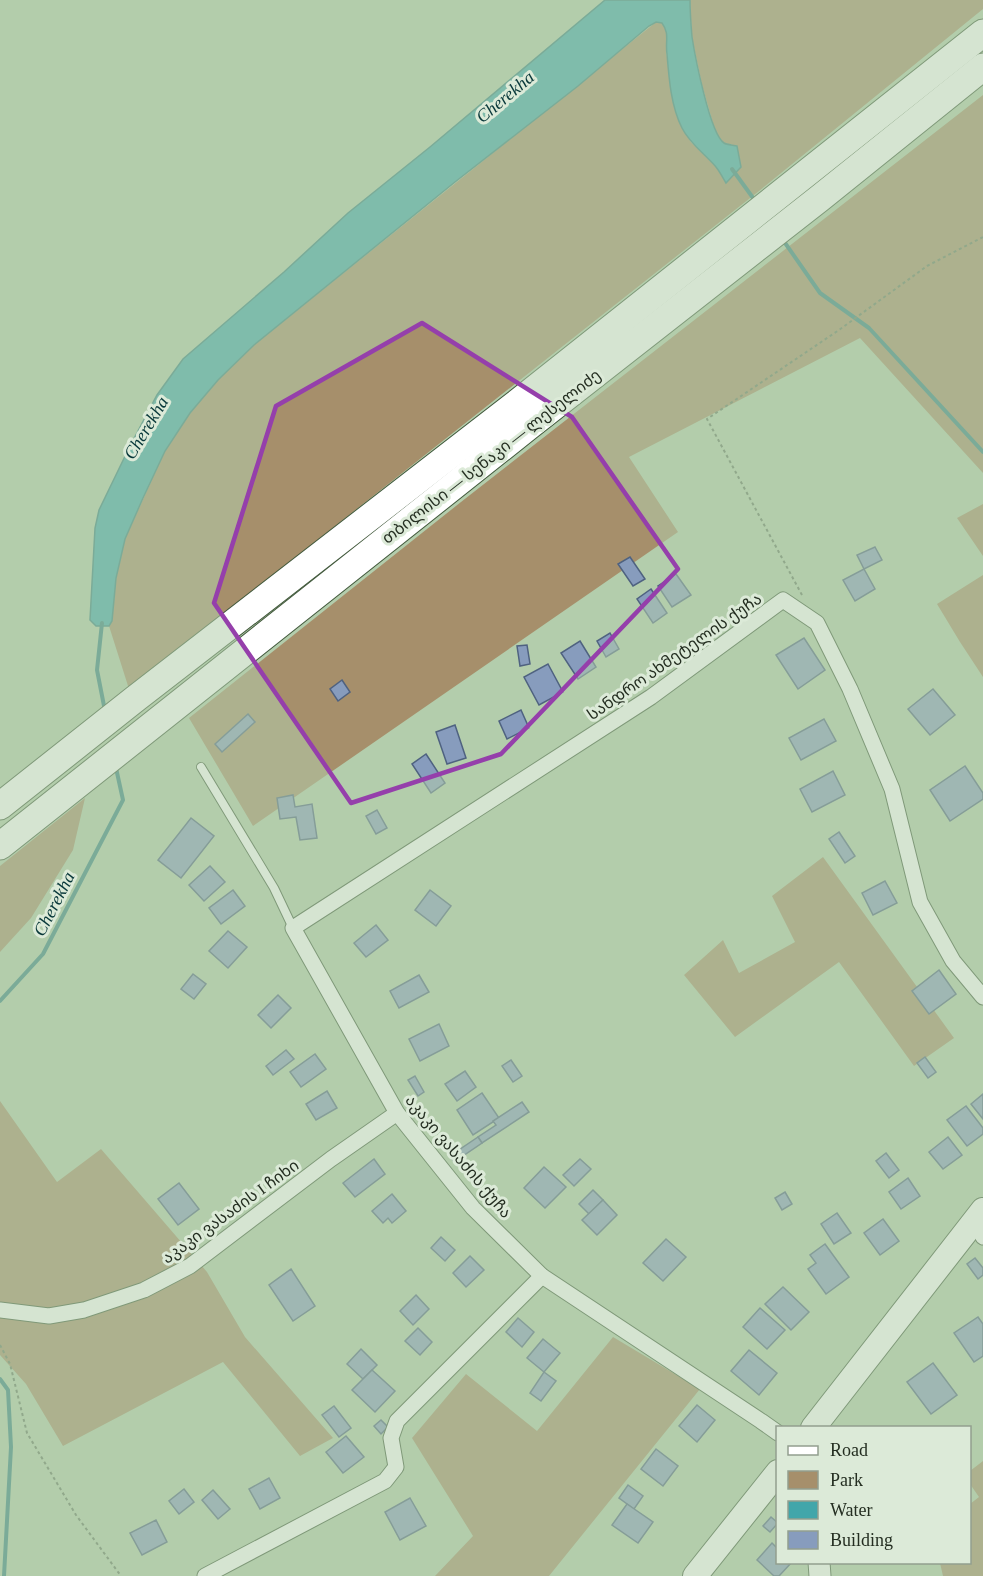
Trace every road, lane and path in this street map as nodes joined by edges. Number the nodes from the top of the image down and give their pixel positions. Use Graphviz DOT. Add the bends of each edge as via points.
graph roads {
  1 [pos="983,33"];
  2 [pos="983,67"];
  3 [pos="983,237"];
  4 [pos="817,623"];
  5 [pos="201,767"];
  6 [pos="0,806"];
  7 [pos="0,846"];
  8 [pos="293,928"];
  9 [pos="983,998"];
  10 [pos="397,1113"];
  11 [pos="980,1222"];
  12 [pos="542,1276"];
  13 [pos="0,1310"];
  14 [pos="0,1345"];
  15 [pos="815,1426"];
  16 [pos="776,1432"];
  17 [pos="776,1473"];
  18 [pos="121,1576"];
  19 [pos="206,1576"];
  20 [pos="695,1576"];
  1 -- 6 [label="highway, თბილისი — სენაკი — ლესელიძე"];
  2 -- 7 [label="highway, თბილისი — სენაკი — ლესელიძე"];
  3 -- 4 [label="path" via="927,266 707,419"];
  4 -- 8 [label="street, სანდრო ახმეტელის ქუჩა" via="783,600 651,697"];
  4 -- 9 [label="street, სანდრო ახმეტელის ქუჩა" via="892,789 920,902 953,961"];
  5 -- 8 [label="lane" via="274,888"];
  8 -- 10 [label="street, აკაკი ვასაძის ქუჩა"];
  10 -- 12 [label="street, აკაკი ვასაძის ქუჩა" via="473,1208"];
  10 -- 13 [label="street, აკაკი ვასაძის I ჩიხი" via="190,1266 144,1290 84,1310 49,1316"];
  11 -- 15 [label="main road"];
  12 -- 16 [label="street, აკაკი ვასაძის ქუჩა"];
  12 -- 19 [label="street" via="397,1421 392,1438 396,1467 385,1481"];
  14 -- 18 [label="path" via="10,1364 27,1433 76,1515"];
  17 -- 20 [label="main road"];
}
